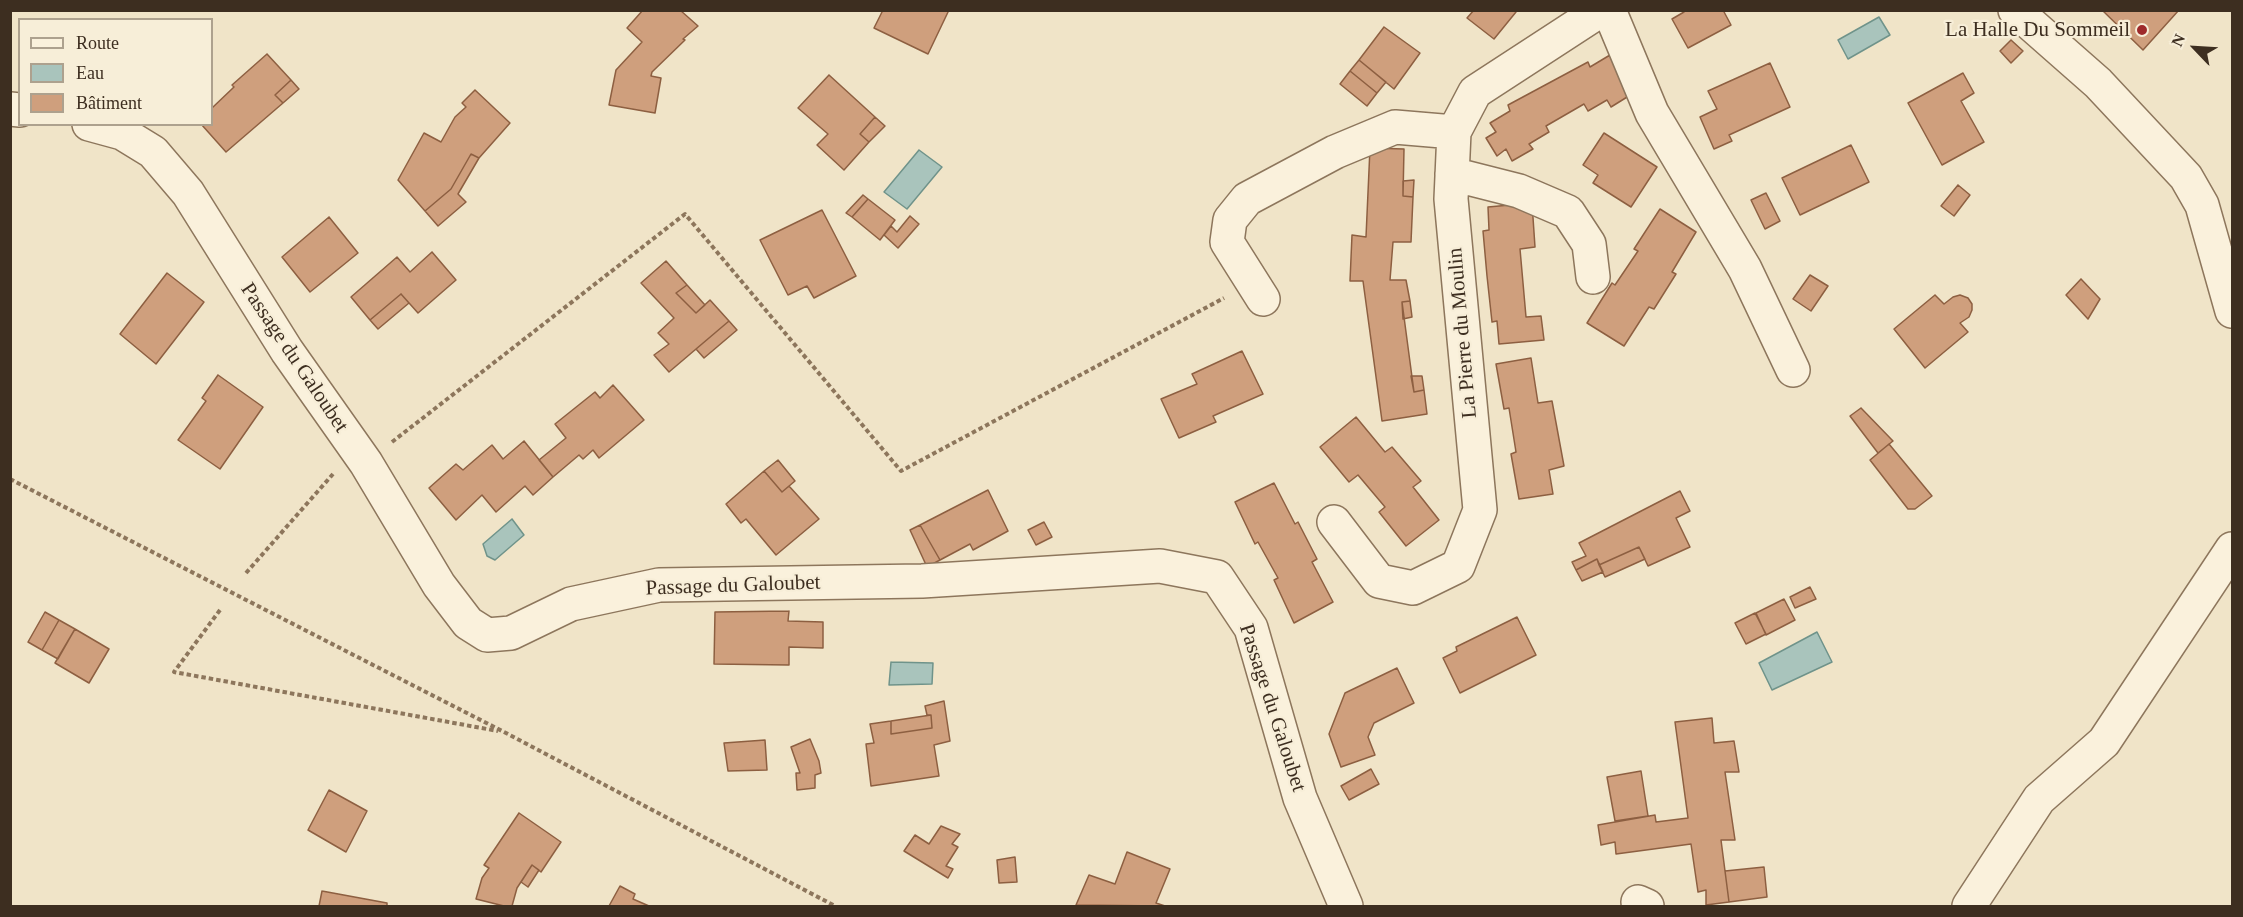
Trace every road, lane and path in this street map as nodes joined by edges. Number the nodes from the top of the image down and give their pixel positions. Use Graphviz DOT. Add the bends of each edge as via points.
graph roads {
  1 [pos="1601,10"];
  2 [pos="1609,10"];
  3 [pos="2015,10"];
  4 [pos="96,126"];
  5 [pos="1454,132"];
  6 [pos="1452,174"];
  7 [pos="1593,277"];
  8 [pos="1226,297"];
  9 [pos="1263,299"];
  10 [pos="2232,311"];
  11 [pos="1793,370"];
  12 [pos="361,455"];
  13 [pos="10,478"];
  14 [pos="1334,522"];
  15 [pos="2232,549"];
  16 [pos="246,573"];
  17 [pos="219,610"];
  18 [pos="504,732"];
  19 [pos="835,906"];
  20 [pos="1346,906"];
  21 [pos="1969,906"];
  1 -- 5 [label="street, La Pierre du Moulin" via="1475,92"];
  2 -- 11 [label="street" via="1652,113 1745,269"];
  3 -- 10 [label="street" via="2098,83 2186,177 2202,205"];
  4 -- 12 [label="street, Passage du Galoubet" via="122,133 153,152 188,193 287,351"];
  5 -- 6 [label="street, La Pierre du Moulin"];
  5 -- 9 [label="street" via="1395,127 1335,152 1247,199 1230,220 1227,242"];
  6 -- 7 [label="street" via="1519,191 1569,212 1589,244"];
  6 -- 14 [label="street, La Pierre du Moulin" via="1451,199 1480,510 1458,566 1413,588 1378,581"];
  8 -- 12 [label="path" via="901,471 685,214"];
  12 -- 16 [label="path"];
  12 -- 20 [label="street, Passage du Galoubet" via="439,585 468,622 487,635 511,633 571,604 659,585 922,581 1160,566 1217,576 1251,628 1300,798"];
  13 -- 18 [label="path"];
  15 -- 21 [label="street" via="2104,741 2039,799"];
  17 -- 18 [label="path" via="174,672"];
  18 -- 19 [label="path"];
}
